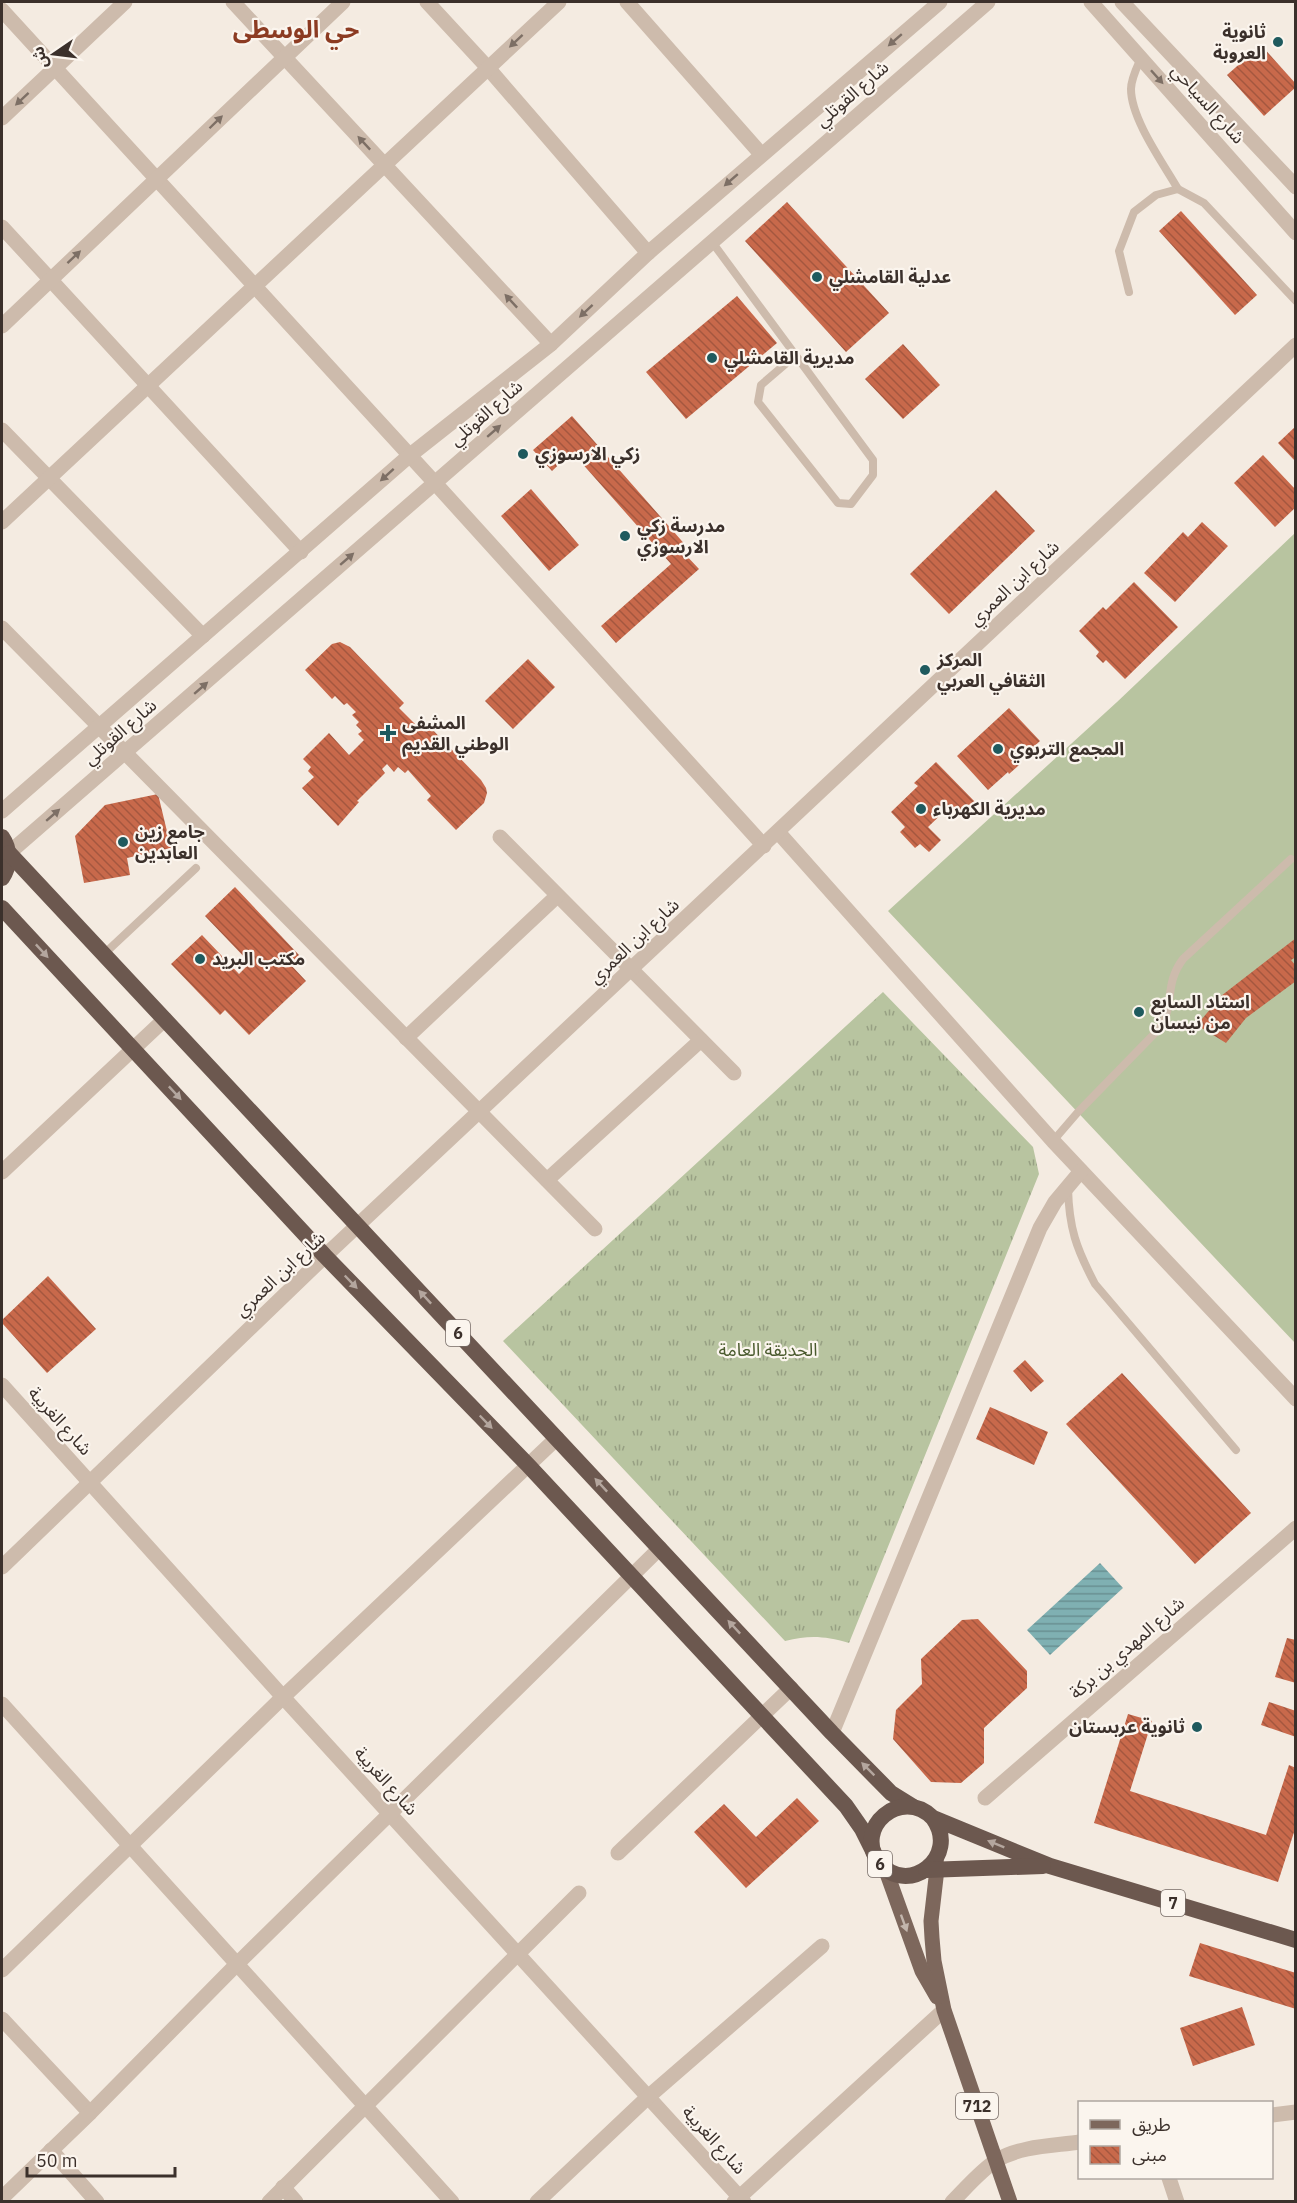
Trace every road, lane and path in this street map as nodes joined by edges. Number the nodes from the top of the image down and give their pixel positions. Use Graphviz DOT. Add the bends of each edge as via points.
graph roads {
  1 [pos="125,2"];
  2 [pos="234,2"];
  3 [pos="343,2"];
  4 [pos="427,2"];
  5 [pos="559,2"];
  6 [pos="627,2"];
  7 [pos="940,2"];
  8 [pos="988,2"];
  9 [pos="1091,2"];
  10 [pos="1122,2"];
  11 [pos="2,10"];
  12 [pos="285,57"];
  13 [pos="1141,58"];
  14 [pos="54,68"];
  15 [pos="488,68"];
  16 [pos="2,118"];
  17 [pos="761,154"];
  18 [pos="384,164"];
  19 [pos="156,179"];
  20 [pos="1296,187"];
  21 [pos="1178,189"];
  22 [pos="2,227"];
  23 [pos="1296,233"];
  24 [pos="712,242"];
  25 [pos="648,253"];
  26 [pos="50,280"];
  27 [pos="254,286"];
  28 [pos="1129,292"];
  29 [pos="1296,300"];
  30 [pos="2,326"];
  31 [pos="550,344"];
  32 [pos="1296,345"];
  33 [pos="796,356"];
  34 [pos="147,386"];
  35 [pos="2,430"];
  36 [pos="409,456"];
  37 [pos="49,478"];
  38 [pos="435,483"];
  39 [pos="2,522"];
  40 [pos="301,552"];
  41 [pos="2,628"];
  42 [pos="203,636"];
  43 [pos="99,727"];
  44 [pos="125,753"];
  45 [pos="2,811"];
  46 [pos="778,832"];
  47 [pos="2,837"];
  48 [pos="500,837"];
  49 [pos="764,846"];
  50 [pos="9,853"];
  51 [pos="1291,859"];
  52 [pos="196,868"];
  53 [pos="2,878"];
  54 [pos="557,896"];
  55 [pos="2,908"];
  56 [pos="104,954"];
  57 [pos="631,970"];
  58 [pos="165,1019"];
  59 [pos="406,1038"];
  60 [pos="701,1040"];
  61 [pos="133,1048"];
  62 [pos="734,1073"];
  63 [pos="480,1113"];
  64 [pos="1053,1141"];
  65 [pos="1081,1171"];
  66 [pos="2,1172"];
  67 [pos="547,1180"];
  68 [pos="1068,1186"];
  69 [pos="359,1226"];
  70 [pos="595,1229"];
  71 [pos="326,1256"];
  72 [pos="2,1385"];
  73 [pos="1296,1399"];
  74 [pos="557,1438"];
  75 [pos="1236,1450"];
  76 [pos="528,1465"];
  77 [pos="90,1483"];
  78 [pos="1296,1528"];
  79 [pos="660,1548"];
  80 [pos="2,1568"];
  81 [pos="632,1576"];
  82 [pos="791,1688"];
  83 [pos="283,1697"];
  84 [pos="2,1704"];
  85 [pos="761,1716"];
  86 [pos="832,1733"];
  87 [pos="985,1798"];
  88 [pos="912,1806"];
  89 [pos="390,1814"];
  90 [pos="933,1818"];
  91 [pos="129,1846"];
  92 [pos="618,1853"];
  93 [pos="874,1853"];
  94 [pos="933,1866"];
  95 [pos="1050,1866"];
  96 [pos="885,1868"];
  97 [pos="579,1893"];
  98 [pos="1294,1936"];
  99 [pos="822,1946"];
  100 [pos="517,1953"];
  101 [pos="237,1964"];
  102 [pos="2,1970"];
  103 [pos="944,2010"];
  104 [pos="2,2019"];
  105 [pos="648,2097"];
  106 [pos="365,2105"];
  107 [pos="1296,2112"];
  108 [pos="90,2113"];
  109 [pos="1273,2115"];
  110 [pos="1078,2142"];
  111 [pos="51,2150"];
  112 [pos="996,2161"];
  113 [pos="1169,2179"];
  114 [pos="283,2187"];
  115 [pos="2,2198"];
  116 [pos="739,2200"];
  117 [pos="97,2202"];
  118 [pos="269,2202"];
  119 [pos="296,2202"];
  120 [pos="452,2202"];
  121 [pos="537,2202"];
  122 [pos="952,2202"];
  123 [pos="1010,2202"];
  124 [pos="1177,2202"];
  1 -- 14 [label="street"];
  2 -- 12 [label="street"];
  3 -- 12 [label="street"];
  4 -- 15 [label="street"];
  5 -- 15 [label="street, one-way"];
  6 -- 17 [label="street"];
  7 -- 17 [label="street, شارع القوتلي, one-way"];
  8 -- 24 [label="street, شارع القوتلي"];
  9 -- 13 [label="street, شارع السياحي"];
  10 -- 20 [label="street, شارع السياحي"];
  11 -- 14 [label="street"];
  18 -- 12 [label="street, one-way"];
  19 -- 12 [label="street, one-way"];
  13 -- 21 [label="lane" via="1130,86 1132,100 1145,133"];
  13 -- 23 [label="street, شارع السياحي, one-way"];
  14 -- 16 [label="street, one-way"];
  14 -- 19 [label="street"];
  15 -- 18 [label="street"];
  15 -- 25 [label="street"];
  17 -- 25 [label="street, شارع القوتلي, one-way"];
  18 -- 27 [label="street"];
  31 -- 18 [label="street, one-way"];
  26 -- 19 [label="street, one-way"];
  19 -- 27 [label="street"];
  21 -- 28 [label="lane" via="1156,195 1134,212 1119,251"];
  21 -- 29 [label="lane" via="1204,203"];
  22 -- 26 [label="street"];
  24 -- 33 [label="lane"];
  38 -- 24 [label="street, شارع القوتلي, one-way"];
  25 -- 31 [label="street, شارع القوتلي, one-way"];
  26 -- 30 [label="street"];
  26 -- 34 [label="street"];
  27 -- 34 [label="street"];
  27 -- 36 [label="street"];
  31 -- 36 [label="street, شارع القوتلي"];
  32 -- 46 [label="street, شارع ابن العمري"];
  33 -- 33 [label="lane" via="873,460 873,475 851,504 838,502 758,402 761,385"];
  34 -- 37 [label="street"];
  34 -- 40 [label="street"];
  35 -- 37 [label="street"];
  36 -- 38 [label="street"];
  36 -- 40 [label="street, شارع القوتلي, one-way"];
  37 -- 39 [label="street"];
  37 -- 42 [label="street"];
  44 -- 38 [label="street, شارع القوتلي, one-way"];
  38 -- 49 [label="street"];
  40 -- 42 [label="street, شارع القوتلي"];
  41 -- 43 [label="street"];
  42 -- 43 [label="street, شارع القوتلي"];
  43 -- 44 [label="street"];
  43 -- 45 [label="street, شارع القوتلي"];
  50 -- 44 [label="street, شارع القوتلي, one-way"];
  44 -- 59 [label="street"];
  46 -- 49 [label="street, شارع ابن العمري"];
  46 -- 64 [label="street"];
  47 -- 50 [label="highway"];
  48 -- 54 [label="street"];
  49 -- 57 [label="street, شارع ابن العمري"];
  50 -- 53 [label="highway"];
  50 -- 56 [label="highway, 6"];
  51 -- 64 [label="lane" via="1183,959 1172,976 1169,1008 1159,1029"];
  52 -- 56 [label="lane"];
  54 -- 57 [label="street"];
  54 -- 59 [label="street"];
  55 -- 61 [label="highway, 6, one-way"];
  56 -- 58 [label="highway, 6"];
  57 -- 60 [label="street"];
  57 -- 63 [label="street, شارع ابن العمري"];
  58 -- 61 [label="street"];
  58 -- 69 [label="highway, 6"];
  59 -- 63 [label="street"];
  60 -- 62 [label="street"];
  60 -- 67 [label="street"];
  61 -- 66 [label="street"];
  61 -- 71 [label="highway, 6, one-way"];
  63 -- 67 [label="street"];
  63 -- 69 [label="street, شارع ابن العمري"];
  64 -- 65 [label="street"];
  65 -- 68 [label="street"];
  65 -- 73 [label="street"];
  67 -- 70 [label="street"];
  68 -- 75 [label="lane" via="1069,1218 1080,1256 1095,1284"];
  68 -- 86 [label="street" via="1040,1228"];
  69 -- 71 [label="street, شارع ابن العمري"];
  74 -- 69 [label="highway, 6, one-way"];
  71 -- 76 [label="highway, 6, one-way"];
  71 -- 77 [label="street, شارع ابن العمري"];
  72 -- 77 [label="street, شارع الغربية"];
  74 -- 76 [label="street"];
  79 -- 74 [label="highway, 6, one-way"];
  76 -- 81 [label="highway, 6"];
  76 -- 83 [label="street"];
  77 -- 80 [label="street, شارع ابن العمري"];
  77 -- 83 [label="street, شارع الغربية"];
  78 -- 87 [label="street, شارع المهدي بن بركة"];
  79 -- 81 [label="street"];
  82 -- 79 [label="highway, 6, one-way"];
  81 -- 85 [label="highway, 6"];
  81 -- 89 [label="street"];
  82 -- 85 [label="street"];
  82 -- 86 [label="highway, 6"];
  83 -- 89 [label="street, شارع الغربية"];
  83 -- 91 [label="street"];
  84 -- 91 [label="street"];
  85 -- 92 [label="street"];
  85 -- 93 [label="highway, 6" via="846,1806"];
  88 -- 86 [label="highway, 6, one-way" via="891,1794"];
  88 -- 90 [label="highway, 6"];
  88 -- 93 [label="highway, 6" via="895,1808 881,1818 873,1833"];
  89 -- 100 [label="street, شارع الغربية"];
  89 -- 101 [label="street"];
  90 -- 94 [label="highway" via="941,1839"];
  95 -- 90 [label="highway, 7, one-way"];
  91 -- 101 [label="street"];
  91 -- 102 [label="street"];
  93 -- 96 [label="highway, 6"];
  94 -- 95 [label="highway, 7"];
  94 -- 96 [label="highway, 6" via="905,1876"];
  94 -- 103 [label="main road, 712" via="932,1938"];
  95 -- 98 [label="highway, 7"];
  96 -- 103 [label="main road, 712, one-way" via="922,1971"];
  97 -- 100 [label="street"];
  99 -- 105 [label="street"];
  100 -- 105 [label="street, شارع الغربية"];
  100 -- 106 [label="street"];
  101 -- 106 [label="street"];
  101 -- 108 [label="street"];
  103 -- 112 [label="main road, 712"];
  103 -- 116 [label="street"];
  104 -- 108 [label="street"];
  105 -- 116 [label="street, شارع الغربية"];
  105 -- 121 [label="street"];
  106 -- 114 [label="street"];
  106 -- 120 [label="street"];
  107 -- 109 [label="street"];
  108 -- 111 [label="street"];
  110 -- 112 [label="street" via="1031,2148"];
  111 -- 115 [label="street"];
  111 -- 117 [label="street"];
  112 -- 122 [label="street"];
  112 -- 123 [label="main road, 712"];
  113 -- 124 [label="street"];
  114 -- 118 [label="street"];
  114 -- 119 [label="street"];
}
